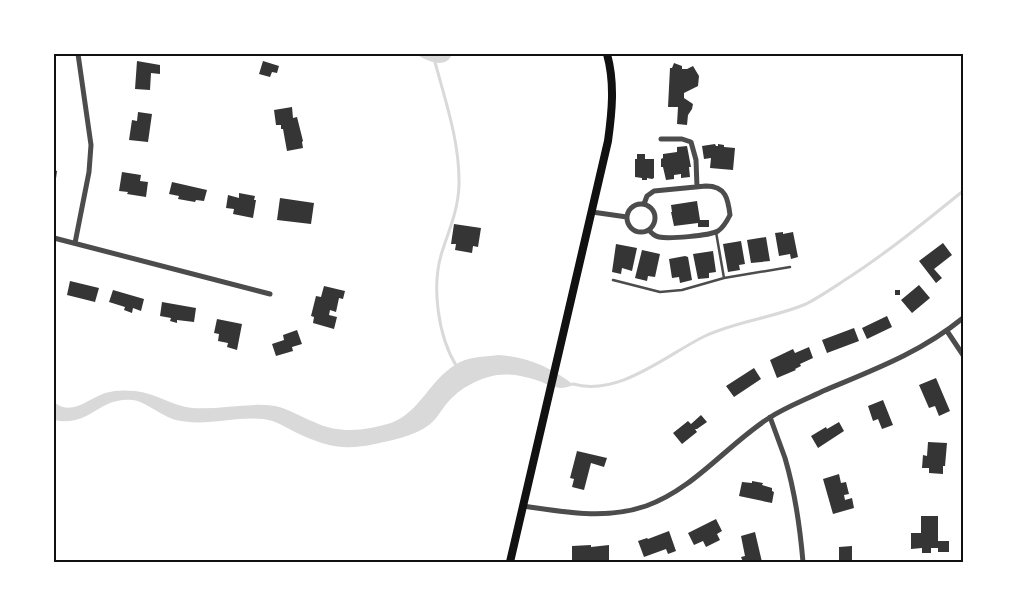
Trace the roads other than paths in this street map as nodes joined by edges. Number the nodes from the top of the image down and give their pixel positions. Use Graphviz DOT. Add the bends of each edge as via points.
graph roads {
  1 [pos="78,54"];
  2 [pos="607,54"];
  3 [pos="661,139"];
  4 [pos="698,186"];
  5 [pos="644,204"];
  6 [pos="592,212"];
  7 [pos="627,217"];
  8 [pos="649,230"];
  9 [pos="716,232"];
  10 [pos="54,238"];
  11 [pos="75,243"];
  12 [pos="790,267"];
  13 [pos="724,278"];
  14 [pos="614,280"];
  15 [pos="270,294"];
  16 [pos="963,318"];
  17 [pos="947,331"];
  18 [pos="963,355"];
  19 [pos="770,417"];
  20 [pos="523,506"];
  21 [pos="510,562"];
  22 [pos="803,562"];
  1 -- 11 [label="street" via="91,145"];
  2 -- 6 [label="main road" via="612,115"];
  3 -- 4 [label="street" via="691,142"];
  4 -- 5 [label="street" via="654,191"];
  4 -- 9 [label="street" via="714,186 728,201 730,216"];
  5 -- 7 [label="street" via="632,207"];
  5 -- 8 [label="street" via="651,207 656,216"];
  6 -- 7 [label="street"];
  6 -- 20 [label="main road"];
  7 -- 8 [label="street" via="632,229"];
  8 -- 9 [label="street" via="653,235 670,238"];
  9 -- 13 [label="lane"];
  10 -- 11 [label="street"];
  11 -- 15 [label="street"];
  12 -- 13 [label="lane"];
  13 -- 14 [label="lane" via="682,290 660,292"];
  16 -- 17 [label="street"];
  17 -- 18 [label="street"];
  17 -- 19 [label="street" via="912,353"];
  19 -- 20 [label="street" via="685,486 646,506 593,515"];
  19 -- 22 [label="street" via="794,492"];
  20 -- 21 [label="main road"];
}
